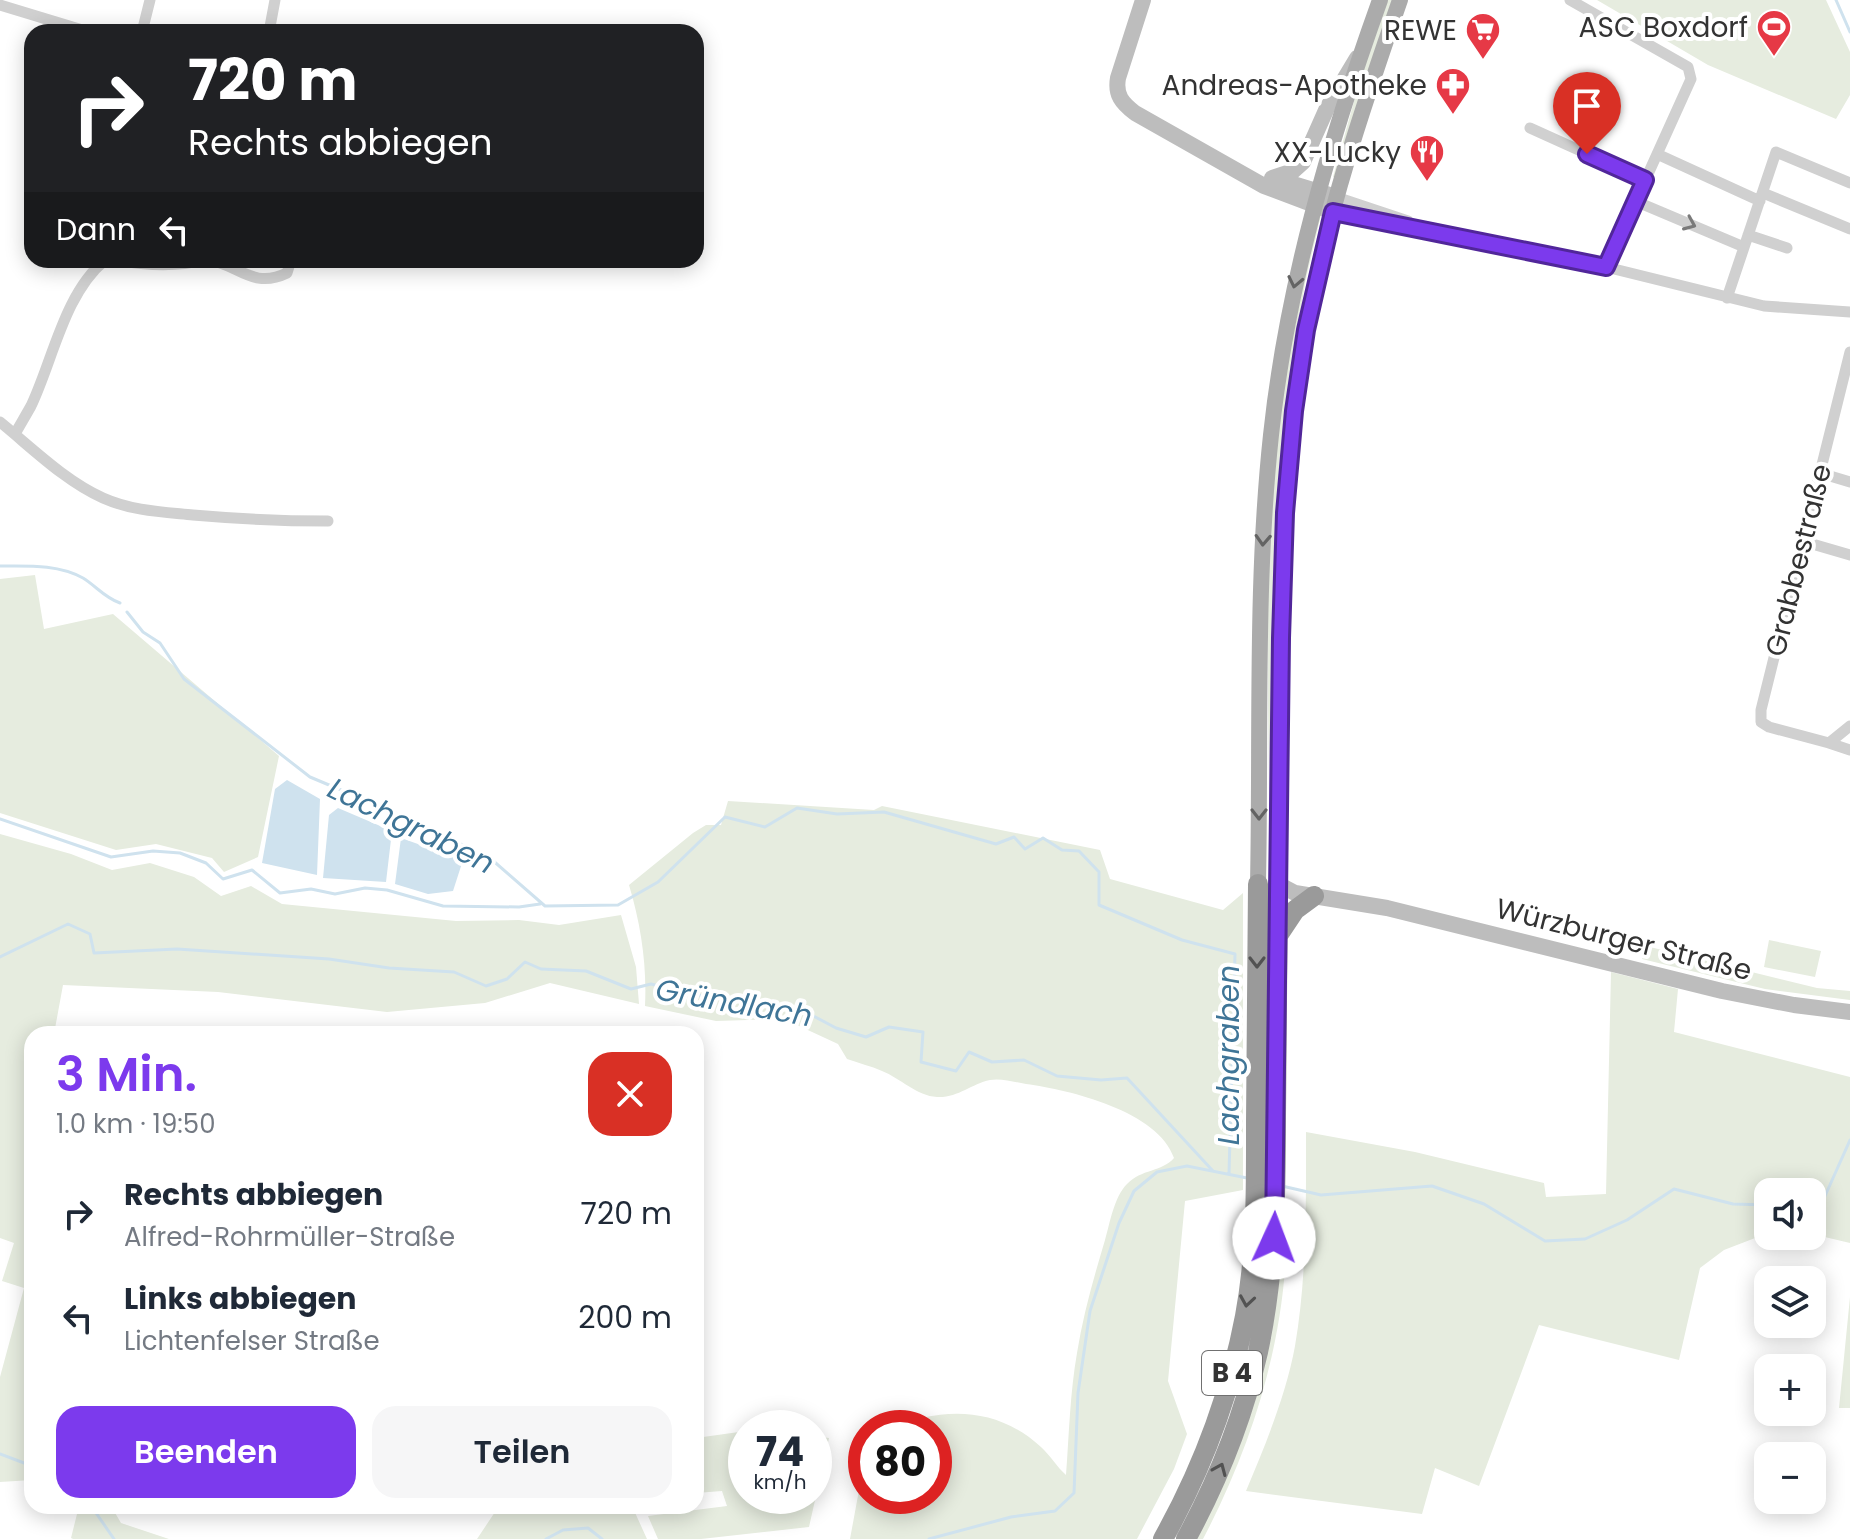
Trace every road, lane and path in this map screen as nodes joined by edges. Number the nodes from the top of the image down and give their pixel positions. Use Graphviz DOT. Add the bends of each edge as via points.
graph roads {
  1 [pos="150,0"];
  2 [pos="275,0"];
  3 [pos="1143,0"];
  4 [pos="1380,0"];
  5 [pos="1400,0"];
  6 [pos="1570,0"];
  7 [pos="0,5"];
  8 [pos="63,24"];
  9 [pos="144,24"];
  10 [pos="270,24"];
  11 [pos="1361,53"];
  12 [pos="1530,128"];
  13 [pos="1657,154"];
  14 [pos="1247,176"];
  15 [pos="1272,178"];
  16 [pos="1645,180"];
  17 [pos="1850,183"];
  18 [pos="1761,197"];
  19 [pos="1316,199"];
  20 [pos="1635,201"];
  21 [pos="1334,204"];
  22 [pos="1850,229"];
  23 [pos="1746,241"];
  24 [pos="1787,248"];
  25 [pos="1606,267"];
  26 [pos="98,268"];
  27 [pos="230,268"];
  28 [pos="289,268"];
  29 [pos="1727,298"];
  30 [pos="1850,312"];
  31 [pos="1850,352"];
  32 [pos="1836,408"];
  33 [pos="1850,410"];
  34 [pos="0,422"];
  35 [pos="15,434"];
  36 [pos="1820,473"];
  37 [pos="1850,482"];
  38 [pos="328,521"];
  39 [pos="1802,541"];
  40 [pos="1850,555"];
  41 [pos="1850,726"];
  42 [pos="1829,743"];
  43 [pos="1850,750"];
  44 [pos="1268,884"];
  45 [pos="1314,896"];
  46 [pos="1387,908"];
  47 [pos="1277,937"];
  48 [pos="1850,1012"];
  49 [pos="1266,1172"];
  50 [pos="1266,1196"];
  51 [pos="1163,1539"];
  52 [pos="1186,1539"];
  1 -- 9 [label="street"];
  2 -- 10 [label="street"];
  3 -- 14 [label="main road" via="1118,78 1122,102"];
  4 -- 11 [label="main road, B 4"];
  5 -- 21 [label="main road, B 4"];
  6 -- 13 [label="street" via="1688,67 1691,79"];
  7 -- 8 [label="street"];
  11 -- 15 [label="main road, B 4" via="1327,108 1303,162"];
  11 -- 19 [label="main road, B 4"];
  12 -- 16 [label="street"];
  13 -- 16 [label="street"];
  13 -- 18 [label="street"];
  14 -- 15 [label="main road"];
  14 -- 19 [label="main road" via="1264,186"];
  15 -- 19 [label="main road"];
  16 -- 20 [label="street"];
  17 -- 18 [label="street" via="1776,152"];
  18 -- 22 [label="street"];
  18 -- 23 [label="street"];
  19 -- 21 [label="main road"];
  19 -- 44 [label="main road, B 4, one-way" via="1285,337 1267,478 1260,641"];
  20 -- 23 [label="street, one-way"];
  20 -- 25 [label="street"];
  21 -- 25 [label="street"];
  21 -- 44 [label="main road, B 4" via="1306,330 1287,480"];
  23 -- 24 [label="street"];
  23 -- 29 [label="street"];
  25 -- 29 [label="street"];
  26 -- 35 [label="street" via="62,327"];
  27 -- 28 [label="street" via="274,279"];
  29 -- 30 [label="street"];
  31 -- 32 [label="street, Grabbestraße"];
  32 -- 33 [label="street"];
  32 -- 36 [label="street, Grabbestraße"];
  34 -- 35 [label="street"];
  35 -- 38 [label="street" via="100,497 128,507 264,521"];
  36 -- 37 [label="street"];
  36 -- 39 [label="street, Grabbestraße"];
  39 -- 40 [label="street"];
  39 -- 42 [label="street, Grabbestraße" via="1761,722"];
  41 -- 42 [label="street"];
  42 -- 43 [label="street"];
  44 -- 45 [label="main road, Würzburger Straße"];
  44 -- 46 [label="main road, Würzburger Straße" via="1303,883"];
  44 -- 47 [label="highway, B 4"];
  44 -- 49 [label="highway, B 4, one-way"];
  45 -- 46 [label="main road, Würzburger Straße"];
  45 -- 47 [label="highway" via="1295,910"];
  46 -- 48 [label="main road, Würzburger Straße" via="1722,991"];
  47 -- 49 [label="highway, B 4"];
  49 -- 50 [label="highway, B 4"];
  50 -- 51 [label="highway, B 4, one-way" via="1229,1385 1209,1444"];
  52 -- 50 [label="highway, B 4, one-way" via="1221,1466 1250,1381 1271,1274"];
}
